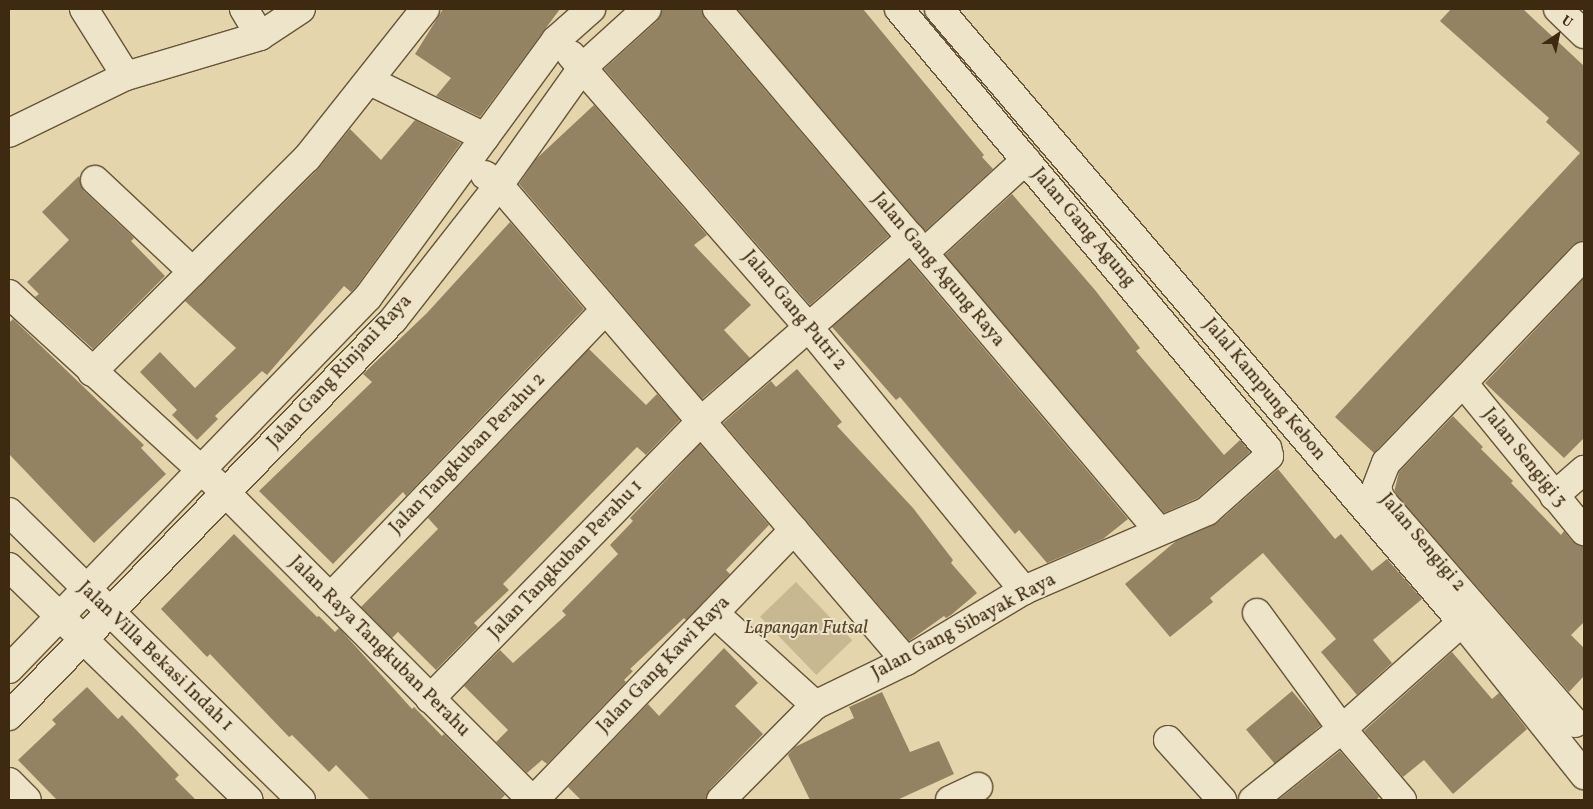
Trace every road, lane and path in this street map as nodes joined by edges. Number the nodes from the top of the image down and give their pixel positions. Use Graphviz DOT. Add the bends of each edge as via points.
graph roads {
  1 [pos="84,9"];
  2 [pos="244,9"];
  3 [pos="301,9"];
  4 [pos="425,9"];
  5 [pos="591,9"];
  6 [pos="647,9"];
  7 [pos="718,9"];
  8 [pos="899,9"];
  9 [pos="938,9"];
  10 [pos="1558,9"];
  11 [pos="1584,34"];
  12 [pos="260,36"];
  13 [pos="556,40"];
  14 [pos="583,67"];
  15 [pos="126,76"];
  16 [pos="370,81"];
  17 [pos="9,133"];
  18 [pos="485,137"];
  19 [pos="1026,160"];
  20 [pos="467,161"];
  21 [pos="95,180"];
  22 [pos="499,185"];
  23 [pos="918,245"];
  24 [pos="1584,256"];
  25 [pos="193,272"];
  26 [pos="9,294"];
  27 [pos="368,298"];
  28 [pos="605,310"];
  29 [pos="393,320"];
  30 [pos="810,329"];
  31 [pos="92,372"];
  32 [pos="1464,384"];
  33 [pos="701,421"];
  34 [pos="1267,448"];
  35 [pos="1584,470"];
  36 [pos="202,471"];
  37 [pos="226,493"];
  38 [pos="1554,496"];
  39 [pos="9,512"];
  40 [pos="794,530"];
  41 [pos="1159,531"];
  42 [pos="1584,531"];
  43 [pos="9,567"];
  44 [pos="87,590"];
  45 [pos="1024,590"];
  46 [pos="330,598"];
  47 [pos="110,613"];
  48 [pos="714,613"];
  49 [pos="1257,613"];
  50 [pos="60,616"];
  51 [pos="1462,622"];
  52 [pos="84,639"];
  53 [pos="906,661"];
  54 [pos="9,669"];
  55 [pos="430,699"];
  56 [pos="815,705"];
  57 [pos="9,716"];
  58 [pos="1573,726"];
  59 [pos="1342,729"];
  60 [pos="1168,740"];
  61 [pos="1584,775"];
  62 [pos="9,782"];
  63 [pos="978,787"];
  64 [pos="27,800"];
  65 [pos="249,800"];
  66 [pos="301,800"];
  67 [pos="533,800"];
  68 [pos="722,800"];
  69 [pos="950,800"];
  70 [pos="1222,800"];
  71 [pos="1254,800"];
  72 [pos="1402,800"];
  1 -- 15 [label="street"];
  2 -- 12 [label="street"];
  3 -- 12 [label="street"];
  4 -- 16 [label="street"];
  5 -- 13 [label="street, Jalan Gang Rinjani Raya"];
  6 -- 14 [label="street, Jalan Gang Rinjani Raya"];
  7 -- 23 [label="street, Jalan Gang Agung Raya"];
  8 -- 19 [label="street, Jalan Gang Agung"];
  9 -- 51 [label="street, Jalal Kampung Kebon"];
  10 -- 11 [label="street"];
  12 -- 15 [label="street"];
  13 -- 14 [label="street, Jalan Gang Putri 2"];
  13 -- 18 [label="street, Jalan Gang Rinjani Raya"];
  14 -- 22 [label="street, Jalan Gang Rinjani Raya"];
  14 -- 30 [label="street, Jalan Gang Putri 2"];
  15 -- 17 [label="street"];
  16 -- 18 [label="street"];
  16 -- 25 [label="street" via="307,158"];
  18 -- 20 [label="street, Jalan Gang Rinjani Raya"];
  19 -- 23 [label="street, Jalan Tangkuban Perahu 1"];
  19 -- 34 [label="street, Jalan Gang Agung"];
  20 -- 22 [label="street"];
  20 -- 27 [label="street, Jalan Gang Rinjani Raya"];
  21 -- 25 [label="street"];
  22 -- 28 [label="street"];
  22 -- 29 [label="street, Jalan Gang Rinjani Raya"];
  23 -- 30 [label="street, Jalan Tangkuban Perahu 1"];
  23 -- 41 [label="street, Jalan Gang Agung Raya"];
  24 -- 32 [label="street, Jalan Sengigi 2"];
  25 -- 31 [label="street"];
  26 -- 31 [label="street, Jalan Raya Tangkuban Perahu"];
  27 -- 29 [label="street"];
  27 -- 36 [label="street, Jalan Gang Rinjani Raya"];
  28 -- 33 [label="street"];
  28 -- 46 [label="street, Jalan Tangkuban Perahu 2"];
  29 -- 37 [label="street, Jalan Gang Rinjani Raya"];
  30 -- 33 [label="street, Jalan Tangkuban Perahu 1"];
  30 -- 45 [label="street, Jalan Gang Putri 2"];
  31 -- 36 [label="street, Jalan Raya Tangkuban Perahu"];
  32 -- 38 [label="street, Jalan Sengigi 3"];
  32 -- 58 [label="street, Jalan Sengigi 2" via="1386,463 1379,476 1378,493"];
  33 -- 40 [label="street"];
  33 -- 55 [label="street, Jalan Tangkuban Perahu 1"];
  34 -- 41 [label="street, Jalan Gang Sibayak Raya" via="1266,461 1215,506"];
  35 -- 38 [label="street"];
  36 -- 37 [label="street, Jalan Raya Tangkuban Perahu"];
  36 -- 44 [label="street, Jalan Gang Rinjani Raya"];
  37 -- 46 [label="street, Jalan Raya Tangkuban Perahu"];
  37 -- 47 [label="street, Jalan Gang Rinjani Raya"];
  38 -- 42 [label="street, Jalan Sengigi 3"];
  39 -- 44 [label="street, Jalan Villa Bekasi Indah 1"];
  40 -- 48 [label="street, Jalan Gang Kawi Raya"];
  40 -- 53 [label="street"];
  41 -- 45 [label="street, Jalan Gang Sibayak Raya"];
  43 -- 50 [label="street, Jalan Villa Bekasi Indah 1"];
  44 -- 47 [label="street, Jalan Villa Bekasi Indah 1"];
  44 -- 50 [label="street, Jalan Gang Rinjani Raya"];
  45 -- 53 [label="street, Jalan Gang Sibayak Raya"];
  46 -- 55 [label="street, Jalan Raya Tangkuban Perahu"];
  47 -- 52 [label="street, Jalan Gang Rinjani Raya"];
  47 -- 66 [label="street, Jalan Villa Bekasi Indah 1"];
  48 -- 56 [label="street"];
  48 -- 67 [label="street, Jalan Gang Kawi Raya"];
  49 -- 59 [label="street"];
  50 -- 52 [label="street, Jalan Villa Bekasi Indah 1"];
  50 -- 54 [label="street, Jalan Gang Rinjani Raya"];
  51 -- 58 [label="street, Jalal Kampung Kebon"];
  51 -- 59 [label="street"];
  52 -- 57 [label="street, Jalan Gang Rinjani Raya"];
  52 -- 65 [label="street, Jalan Villa Bekasi Indah 1"];
  53 -- 56 [label="street, Jalan Gang Sibayak Raya"];
  55 -- 67 [label="street, Jalan Raya Tangkuban Perahu"];
  56 -- 68 [label="street, Jalan Gang Sibayak Raya"];
  58 -- 61 [label="street, Jalal Kampung Kebon"];
  59 -- 71 [label="street"];
  59 -- 72 [label="street"];
  60 -- 70 [label="street"];
  62 -- 64 [label="street"];
  63 -- 69 [label="street"];
}
